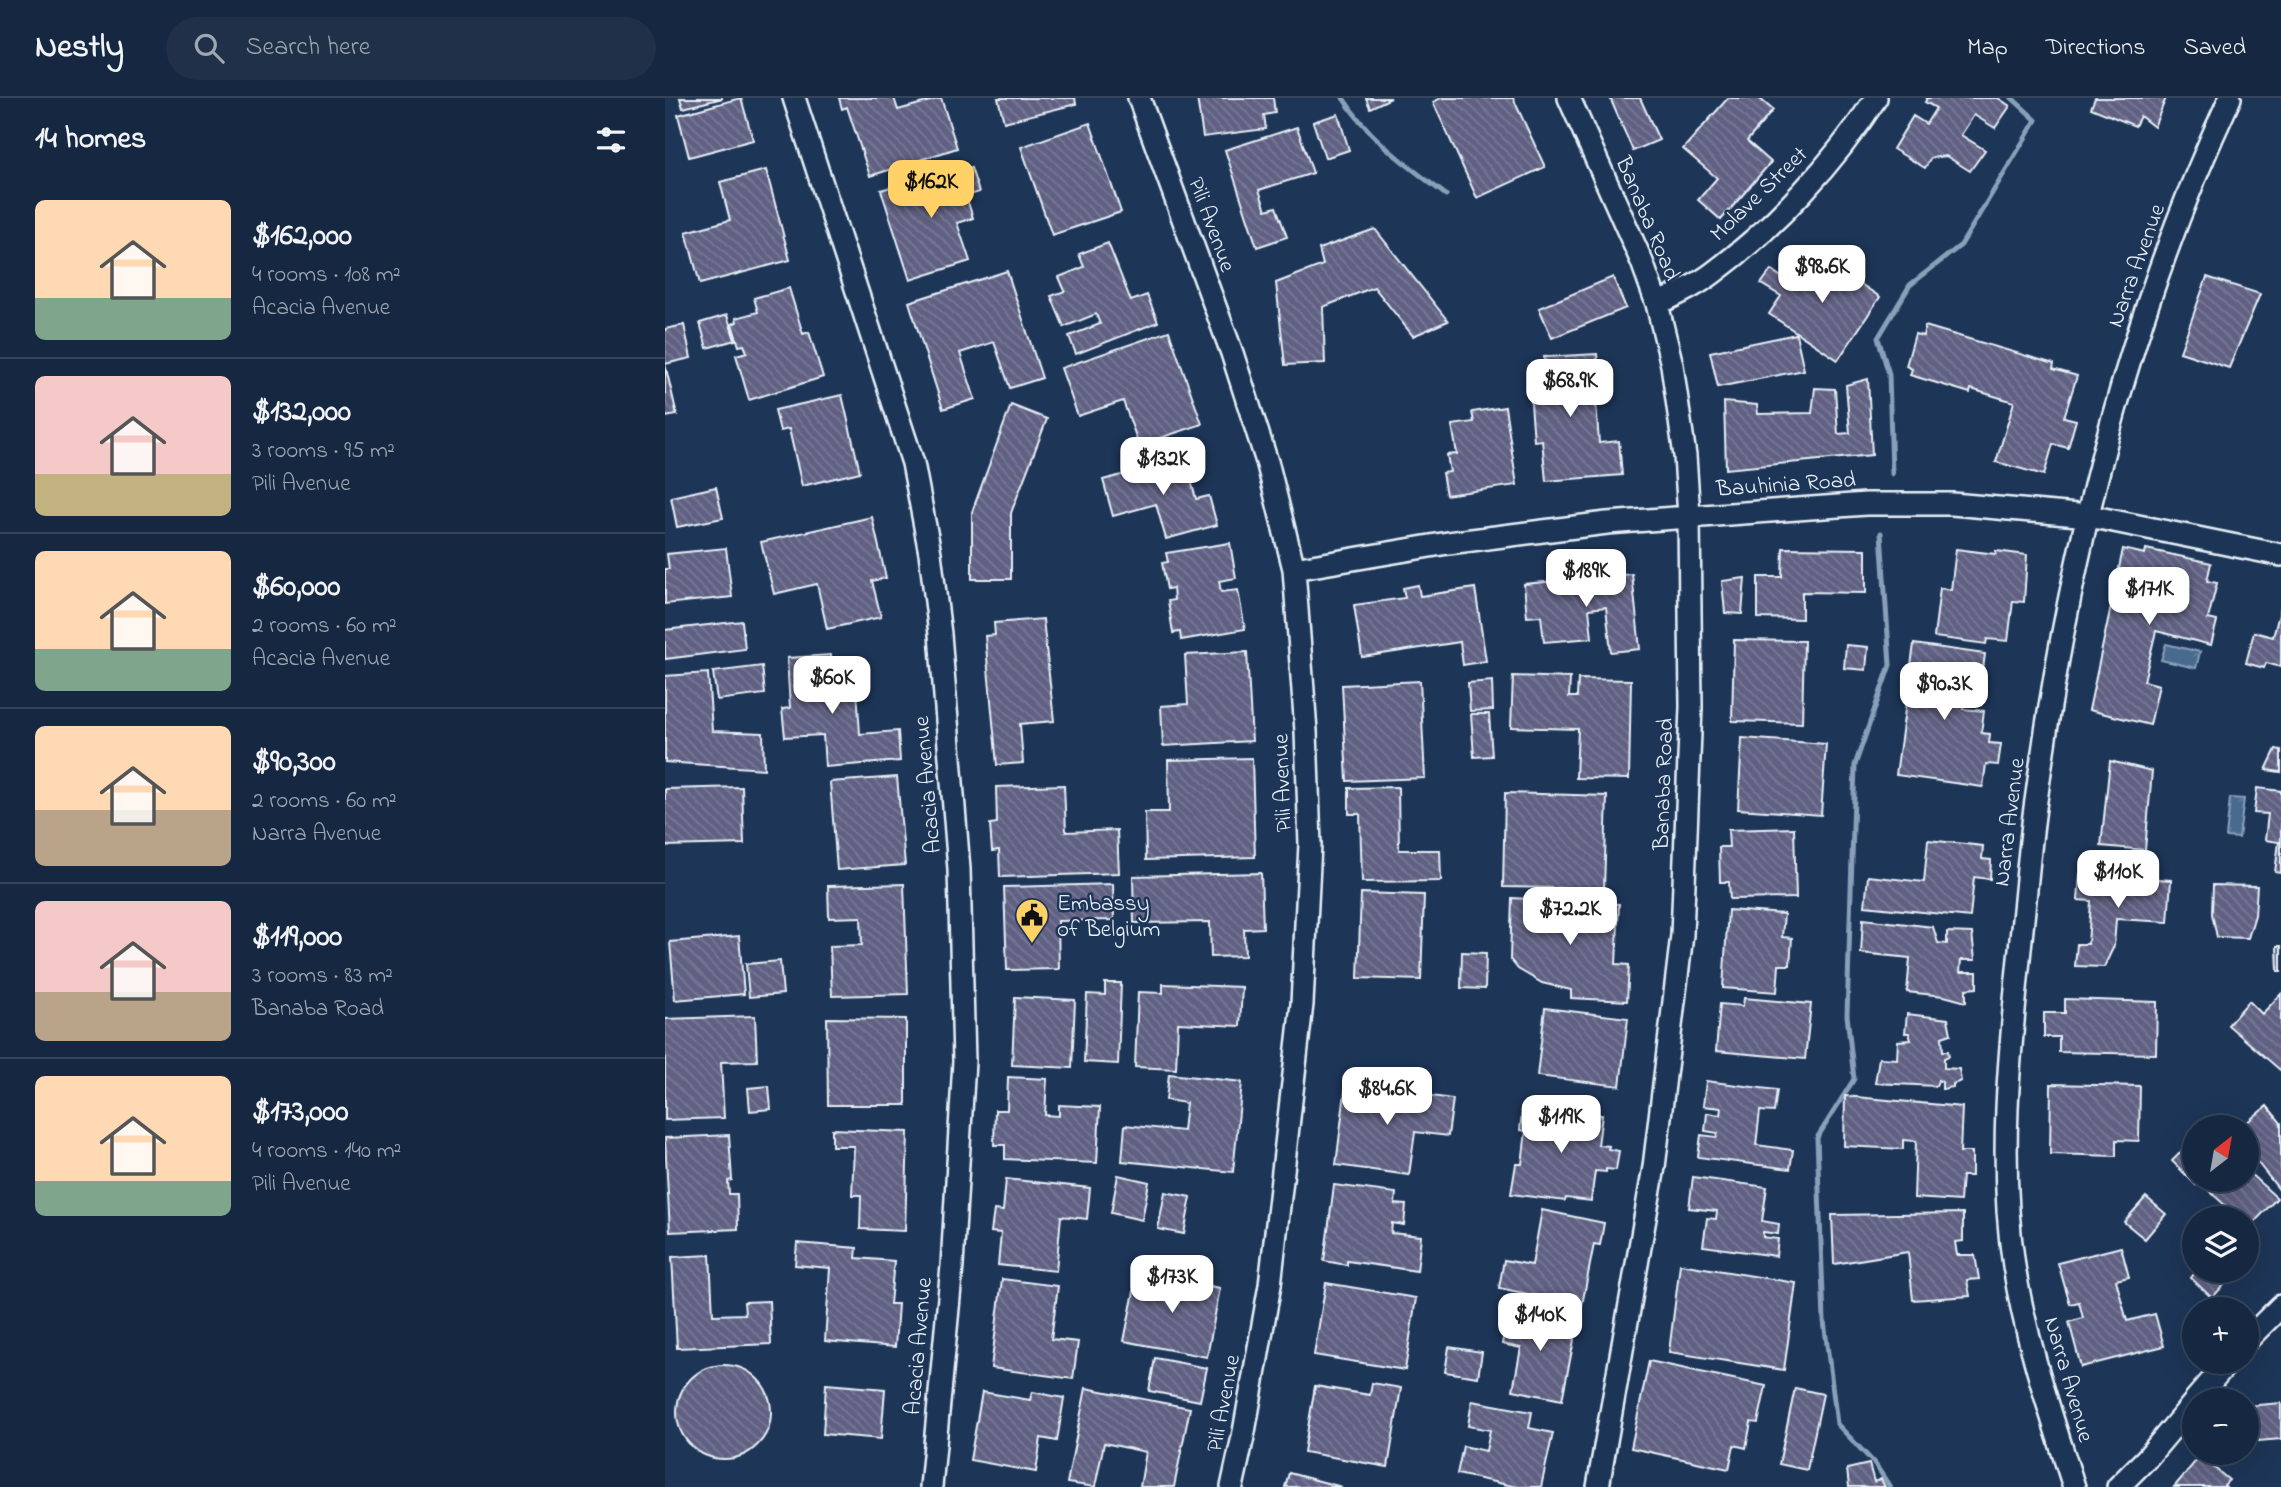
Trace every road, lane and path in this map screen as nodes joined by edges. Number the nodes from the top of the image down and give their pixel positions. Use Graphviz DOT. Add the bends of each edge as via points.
graph roads {
  1 [pos="794,98"];
  2 [pos="1139,98"];
  3 [pos="1569,98"];
  4 [pos="1876,98"];
  5 [pos="2230,98"];
  6 [pos="1657,304"];
  7 [pos="1689,516"];
  8 [pos="2089,516"];
  9 [pos="2281,555"];
  10 [pos="1294,569"];
  11 [pos="2281,1306"];
  12 [pos="2259,1328"];
  13 [pos="2218,1374"];
  14 [pos="2205,1388"];
  15 [pos="2182,1416"];
  16 [pos="931,1487"];
  17 [pos="1232,1487"];
  18 [pos="1598,1487"];
  19 [pos="2074,1487"];
  20 [pos="2118,1487"];
  1 -- 16 [label="street, Acacia Avenue" via="913,463 940,634 959,869 964,1060"];
  2 -- 10 [label="street, Pili Avenue" via="1232,353 1268,465"];
  3 -- 6 [label="street, Banaba Road"];
  4 -- 6 [label="street, Molave Street" via="1850,138 1755,238 1712,274"];
  5 -- 8 [label="street, Narra Avenue" via="2154,286 2119,392"];
  6 -- 7 [label="street, Banaba Road" via="1672,365"];
  7 -- 8 [label="street, Bauhinia Road" via="1866,504 1952,504"];
  7 -- 10 [label="street, Bauhinia Road" via="1448,544"];
  7 -- 18 [label="street, Banaba Road" via="1691,707 1682,935 1654,1167"];
  8 -- 9 [label="street, Bauhinia Road"];
  8 -- 19 [label="street, Narra Avenue" via="2061,637 2036,795 2009,1059 2007,1197 2014,1265 2029,1343"];
  10 -- 17 [label="street, Pili Avenue" via="1310,844 1302,1004 1270,1285"];
  11 -- 12 [label="street"];
  13 -- 14 [label="street"];
  15 -- 20 [label="street"];
}
